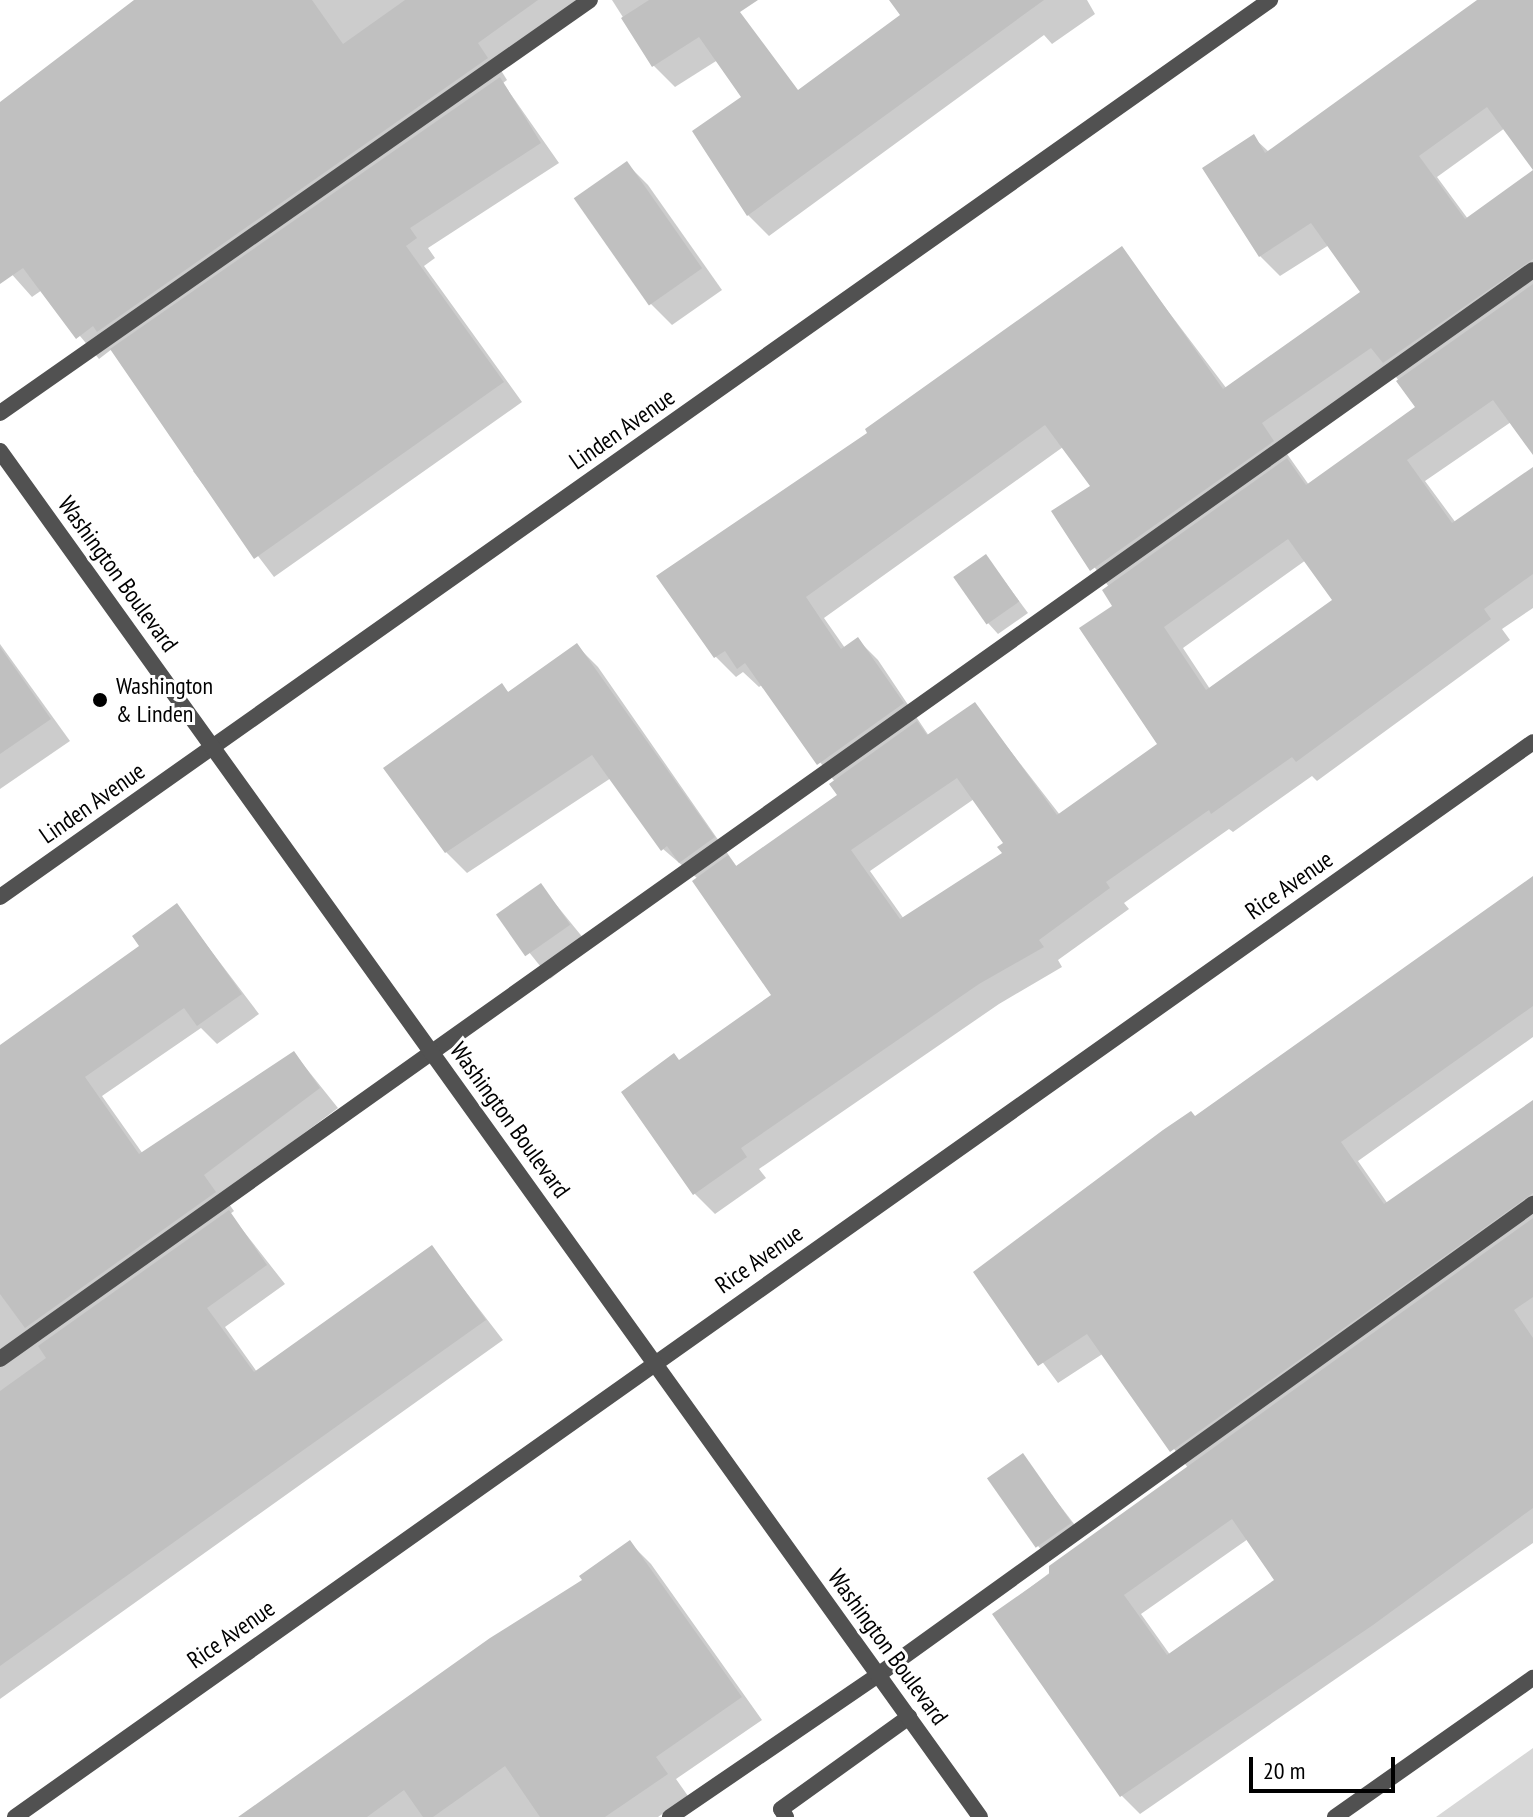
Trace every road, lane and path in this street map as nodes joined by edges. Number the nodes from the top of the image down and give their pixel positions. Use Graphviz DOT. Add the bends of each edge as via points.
graph roads {
  1 [pos="590,0"];
  2 [pos="1270,0"];
  3 [pos="1533,270"];
  4 [pos="0,413"];
  5 [pos="0,451"];
  6 [pos="1533,742"];
  7 [pos="213,748"];
  8 [pos="0,897"];
  9 [pos="431,1051"];
  10 [pos="1533,1204"];
  11 [pos="0,1359"];
  12 [pos="654,1363"];
  13 [pos="878,1675"];
  14 [pos="1533,1678"];
  15 [pos="909,1717"];
  16 [pos="15,1817"];
  17 [pos="670,1817"];
  18 [pos="786,1817"];
  19 [pos="980,1817"];
  20 [pos="1335,1817"];
  1 -- 4 [label="street"];
  2 -- 7 [label="street, Linden Avenue"];
  3 -- 9 [label="street"];
  5 -- 7 [label="street, Washington Boulevard"];
  6 -- 12 [label="street, Rice Avenue"];
  7 -- 8 [label="street, Linden Avenue"];
  7 -- 9 [label="street, Washington Boulevard"];
  9 -- 11 [label="street"];
  9 -- 12 [label="street, Washington Boulevard"];
  10 -- 13 [label="street"];
  12 -- 13 [label="street, Washington Boulevard"];
  12 -- 16 [label="street, Rice Avenue"];
  13 -- 15 [label="street, Washington Boulevard"];
  13 -- 17 [label="street"];
  14 -- 20 [label="street"];
  15 -- 18 [label="street" via="781,1809"];
  15 -- 19 [label="street, Washington Boulevard"];
}
